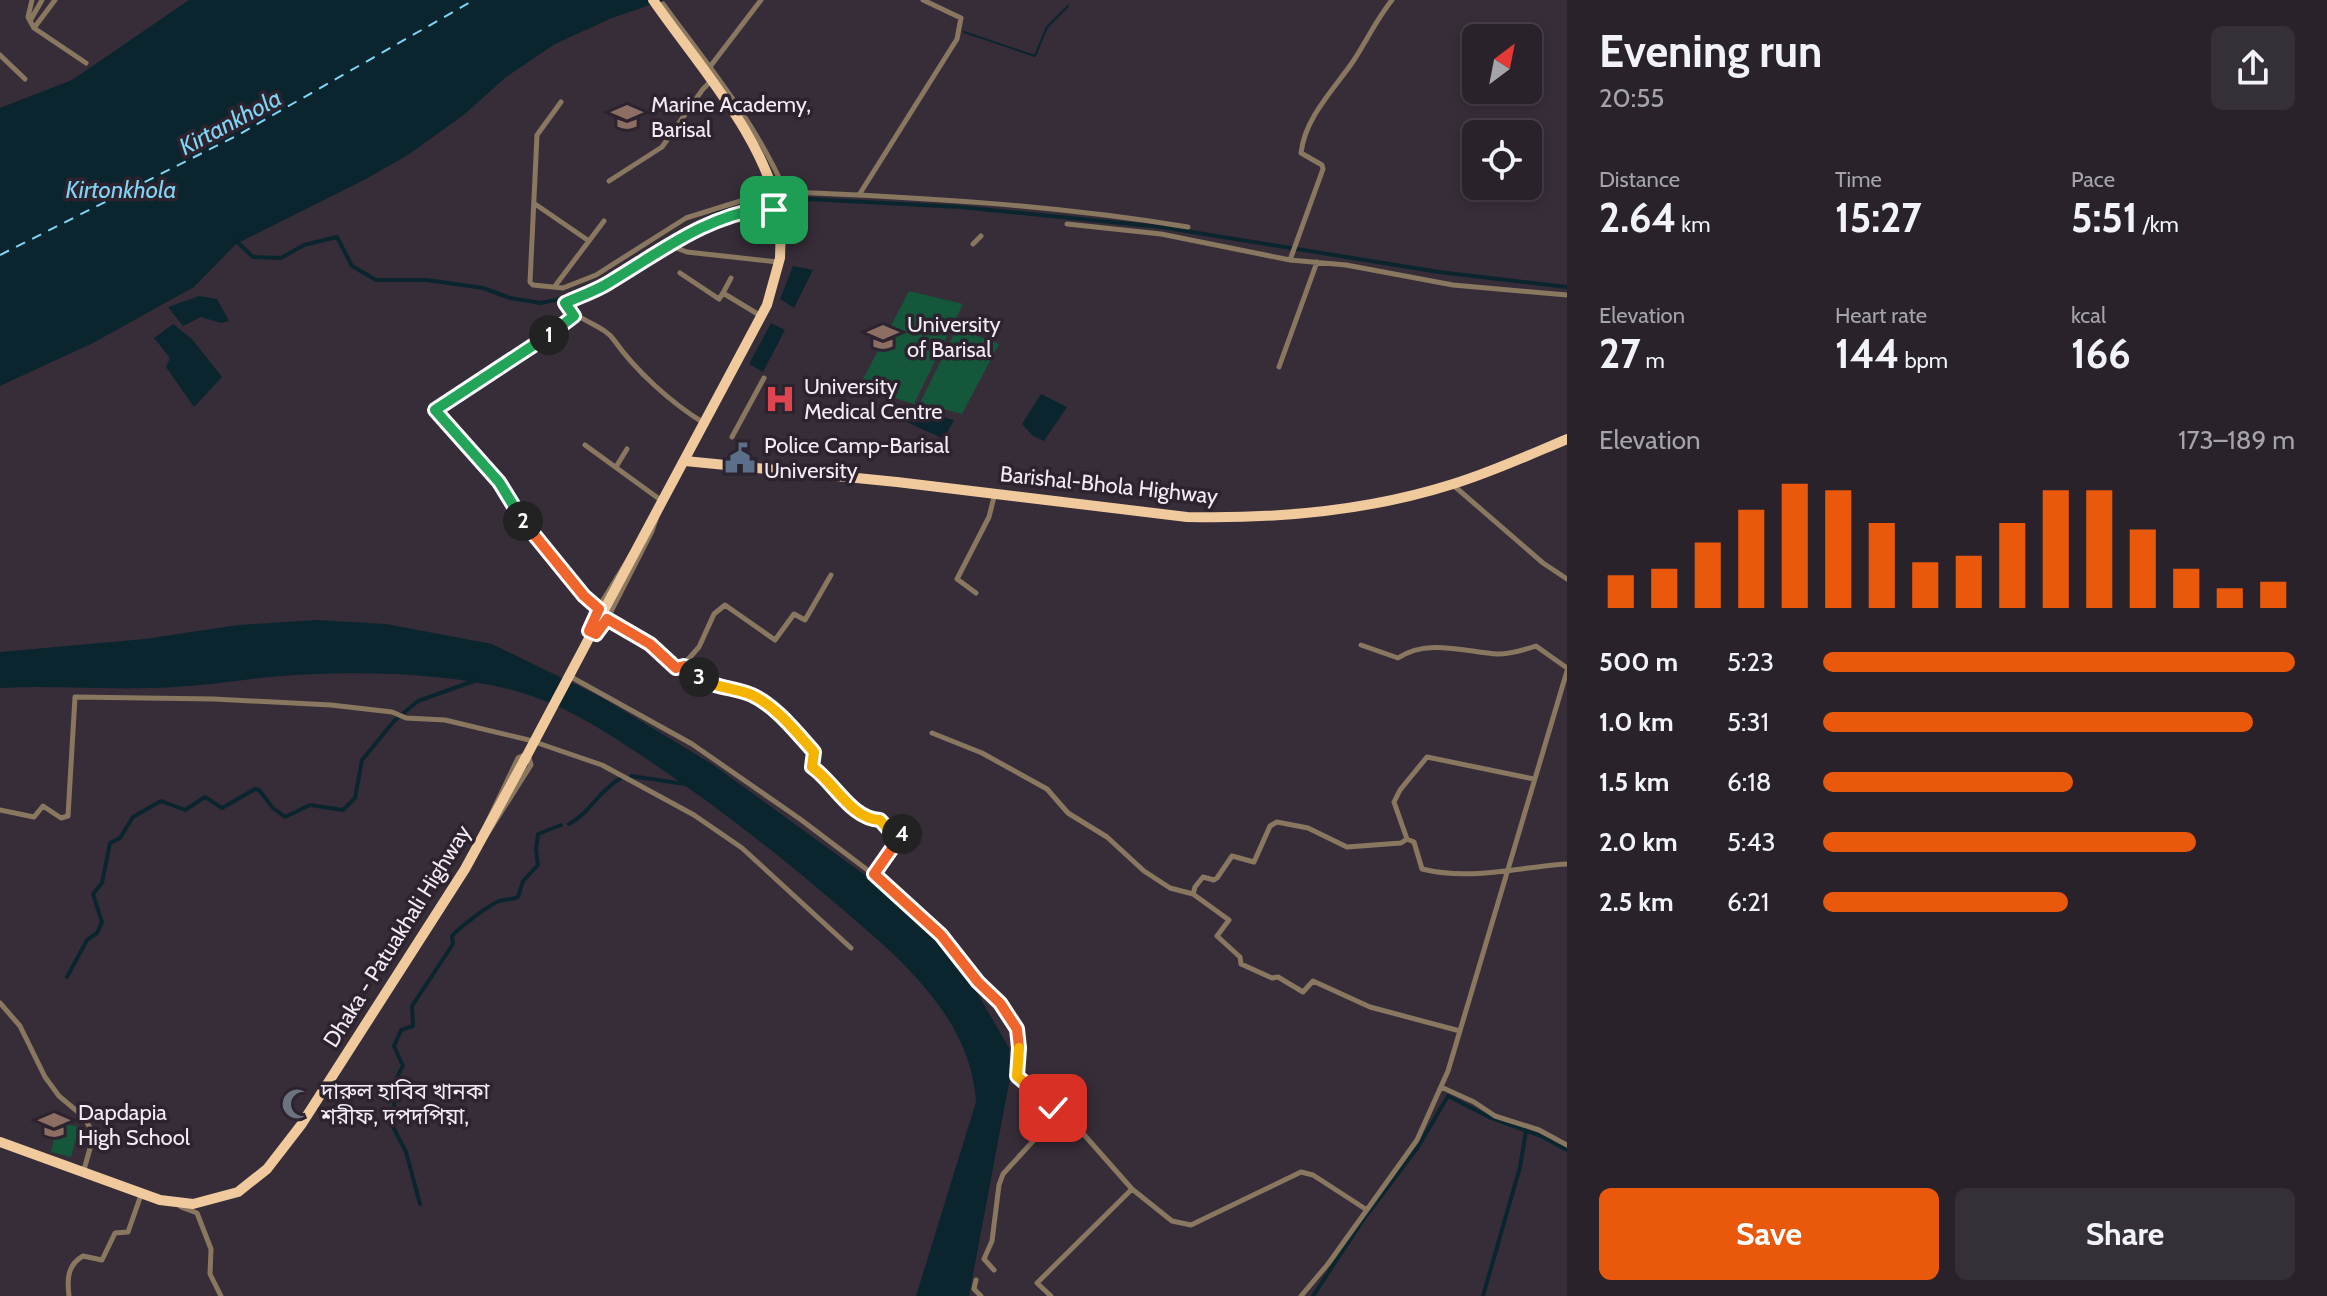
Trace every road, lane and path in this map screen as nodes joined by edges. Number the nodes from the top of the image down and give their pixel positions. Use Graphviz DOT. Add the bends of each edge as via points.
graph roads {
  1 [pos="32,0"];
  2 [pos="42,0"];
  3 [pos="55,0"];
  4 [pos="761,0"];
  5 [pos="923,0"];
  6 [pos="1392,0"];
  7 [pos="658,2"];
  8 [pos="30,21"];
  9 [pos="34,28"];
  10 [pos="0,55"];
  11 [pos="86,63"];
  12 [pos="709,68"];
  13 [pos="716,77"];
  14 [pos="25,79"];
  15 [pos="561,102"];
  16 [pos="609,181"];
  17 [pos="785,194"];
  18 [pos="859,195"];
  19 [pos="535,204"];
  20 [pos="604,221"];
  21 [pos="1067,224"];
  22 [pos="1188,227"];
  23 [pos="981,236"];
  24 [pos="589,241"];
  25 [pos="781,241"];
  26 [pos="973,244"];
  27 [pos="668,245"];
  28 [pos="1291,258"];
  29 [pos="1317,262"];
  30 [pos="779,263"];
  31 [pos="680,273"];
  32 [pos="731,278"];
  33 [pos="554,287"];
  34 [pos="723,293"];
  35 [pos="1567,295"];
  36 [pos="574,316"];
  37 [pos="761,316"];
  38 [pos="1279,367"];
  39 [pos="764,378"];
  40 [pos="705,424"];
  41 [pos="732,437"];
  42 [pos="1567,439"];
  43 [pos="695,442"];
  44 [pos="585,445"];
  45 [pos="627,449"];
  46 [pos="685,461"];
  47 [pos="707,462"];
  48 [pos="616,467"];
  49 [pos="677,476"];
  50 [pos="1452,484"];
  51 [pos="995,493"];
  52 [pos="662,505"];
  53 [pos="831,575"];
  54 [pos="1567,579"];
  55 [pos="976,593"];
  56 [pos="599,609"];
  57 [pos="607,619"];
  58 [pos="1361,645"];
  59 [pos="683,666"];
  60 [pos="1567,670"];
  61 [pos="573,678"];
  62 [pos="932,733"];
  63 [pos="1534,779"];
  64 [pos="0,810"];
  65 [pos="1407,839"];
  66 [pos="1567,864"];
  67 [pos="465,869"];
  68 [pos="1506,870"];
  69 [pos="874,874"];
  70 [pos="1193,894"];
  71 [pos="851,948"];
  72 [pos="0,1003"];
  73 [pos="1460,1031"];
  74 [pos="1441,1087"];
  75 [pos="1064,1112"];
  76 [pos="0,1142"];
  77 [pos="1567,1145"];
  78 [pos="83,1173"];
  79 [pos="1132,1189"];
  80 [pos="141,1195"];
  81 [pos="169,1202"];
  82 [pos="1367,1210"];
  83 [pos="994,1270"];
  84 [pos="976,1280"];
  85 [pos="69,1296"];
  86 [pos="221,1296"];
  87 [pos="981,1296"];
  88 [pos="1051,1296"];
  89 [pos="1301,1296"];
  1 -- 8 [label="street"];
  2 -- 8 [label="street"];
  3 -- 9 [label="street"];
  4 -- 12 [label="street"];
  5 -- 18 [label="street" via="961,18 957,39"];
  6 -- 28 [label="street" via="1304,135 1301,153 1323,169"];
  7 -- 12 [label="street"];
  7 -- 25 [label="highway, bridge" via="761,156 776,195"];
  8 -- 9 [label="street"];
  9 -- 11 [label="street"];
  10 -- 14 [label="street"];
  12 -- 13 [label="street"];
  13 -- 16 [label="street" via="662,147"];
  13 -- 17 [label="street" via="758,139"];
  15 -- 19 [label="street" via="537,135"];
  17 -- 18 [label="street"];
  17 -- 25 [label="street"];
  17 -- 33 [label="street" via="686,218 596,275"];
  18 -- 22 [label="street" via="1071,210"];
  19 -- 24 [label="street"];
  19 -- 33 [label="street" via="530,282"];
  20 -- 24 [label="street"];
  21 -- 28 [label="street" via="1161,234"];
  23 -- 26 [label="street"];
  24 -- 33 [label="street"];
  25 -- 27 [label="street" via="770,207 738,213"];
  25 -- 30 [label="highway"];
  27 -- 30 [label="street"];
  27 -- 36 [label="street" via="607,284 565,303"];
  28 -- 29 [label="street"];
  29 -- 35 [label="street" via="1453,285"];
  29 -- 38 [label="street"];
  30 -- 37 [label="highway"];
  31 -- 34 [label="street" via="719,299"];
  32 -- 34 [label="street"];
  34 -- 37 [label="street"];
  36 -- 40 [label="street" via="614,340 646,376"];
  36 -- 56 [label="street" via="435,410 499,482 543,548"];
  37 -- 40 [label="highway"];
  39 -- 41 [label="street"];
  40 -- 43 [label="highway"];
  42 -- 50 [label="highway, Barishal-Bhola Highway"];
  43 -- 46 [label="highway"];
  43 -- 47 [label="highway" via="699,457"];
  44 -- 48 [label="street"];
  45 -- 48 [label="street"];
  46 -- 47 [label="highway, Barishal-Bhola Highway"];
  46 -- 49 [label="highway"];
  47 -- 49 [label="highway"];
  47 -- 51 [label="highway, Barishal-Bhola Highway"];
  48 -- 52 [label="street"];
  49 -- 52 [label="highway"];
  50 -- 51 [label="highway, Barishal-Bhola Highway" via="1352,508 1232,518"];
  50 -- 54 [label="street"];
  51 -- 55 [label="street" via="989,517 957,579"];
  52 -- 56 [label="street"];
  52 -- 57 [label="street"];
  52 -- 67 [label="highway, Dhaka - Patuakhali Highway, bridge"];
  53 -- 59 [label="street" via="805,620 794,614 775,640 725,605"];
  56 -- 57 [label="street" via="589,631 600,633"];
  57 -- 59 [label="street" via="650,644 676,668"];
  58 -- 60 [label="street" via="1398,658 1423,648 1502,654 1536,646"];
  59 -- 69 [label="street" via="717,688 757,698 798,733 814,752 812,767 844,798 889,830 903,831"];
  60 -- 63 [label="street"];
  61 -- 69 [label="street" via="692,744"];
  62 -- 70 [label="street" via="1047,789 1068,813 1107,837 1144,871 1170,888"];
  63 -- 65 [label="street" via="1427,757 1394,802"];
  63 -- 68 [label="street"];
  64 -- 71 [label="street" via="34,817 43,806 61,818 68,816 75,697 287,701 445,720 584,758 694,815 742,848"];
  65 -- 68 [label="street" via="1414,842 1422,869 1454,874"];
  65 -- 70 [label="street" via="1347,847 1308,828 1277,822 1270,826 1254,862 1232,856 1214,880 1203,877"];
  66 -- 68 [label="street"];
  67 -- 67 [label="street" via="518,758 524,755 531,765"];
  67 -- 81 [label="highway, Dhaka - Patuakhali Highway" via="301,1125 267,1169 238,1192 216,1200"];
  68 -- 73 [label="street"];
  69 -- 83 [label="street" via="941,935 1000,1003 1017,1029 1017,1076 1057,1115 1015,1159 999,1185 992,1241 984,1259"];
  70 -- 73 [label="street" via="1229,920 1217,936 1241,964 1303,992 1313,981 1370,1007"];
  72 -- 78 [label="street" via="20,1026 45,1077 90,1128 93,1138"];
  73 -- 74 [label="street"];
  74 -- 77 [label="street"];
  74 -- 82 [label="street" via="1417,1140"];
  75 -- 79 [label="street"];
  76 -- 78 [label="highway, Dhaka - Patuakhali Highway"];
  78 -- 80 [label="highway, Dhaka - Patuakhali Highway"];
  79 -- 82 [label="street" via="1172,1221 1191,1225 1301,1172"];
  79 -- 88 [label="street" via="1037,1283"];
  80 -- 81 [label="highway, Dhaka - Patuakhali Highway"];
  80 -- 85 [label="street" via="128,1232 115,1233 102,1260 83,1256 74,1263 68,1274"];
  81 -- 86 [label="street" via="197,1213 211,1249 210,1274"];
  82 -- 89 [label="street"];
  84 -- 87 [label="street" via="974,1289"];
}
